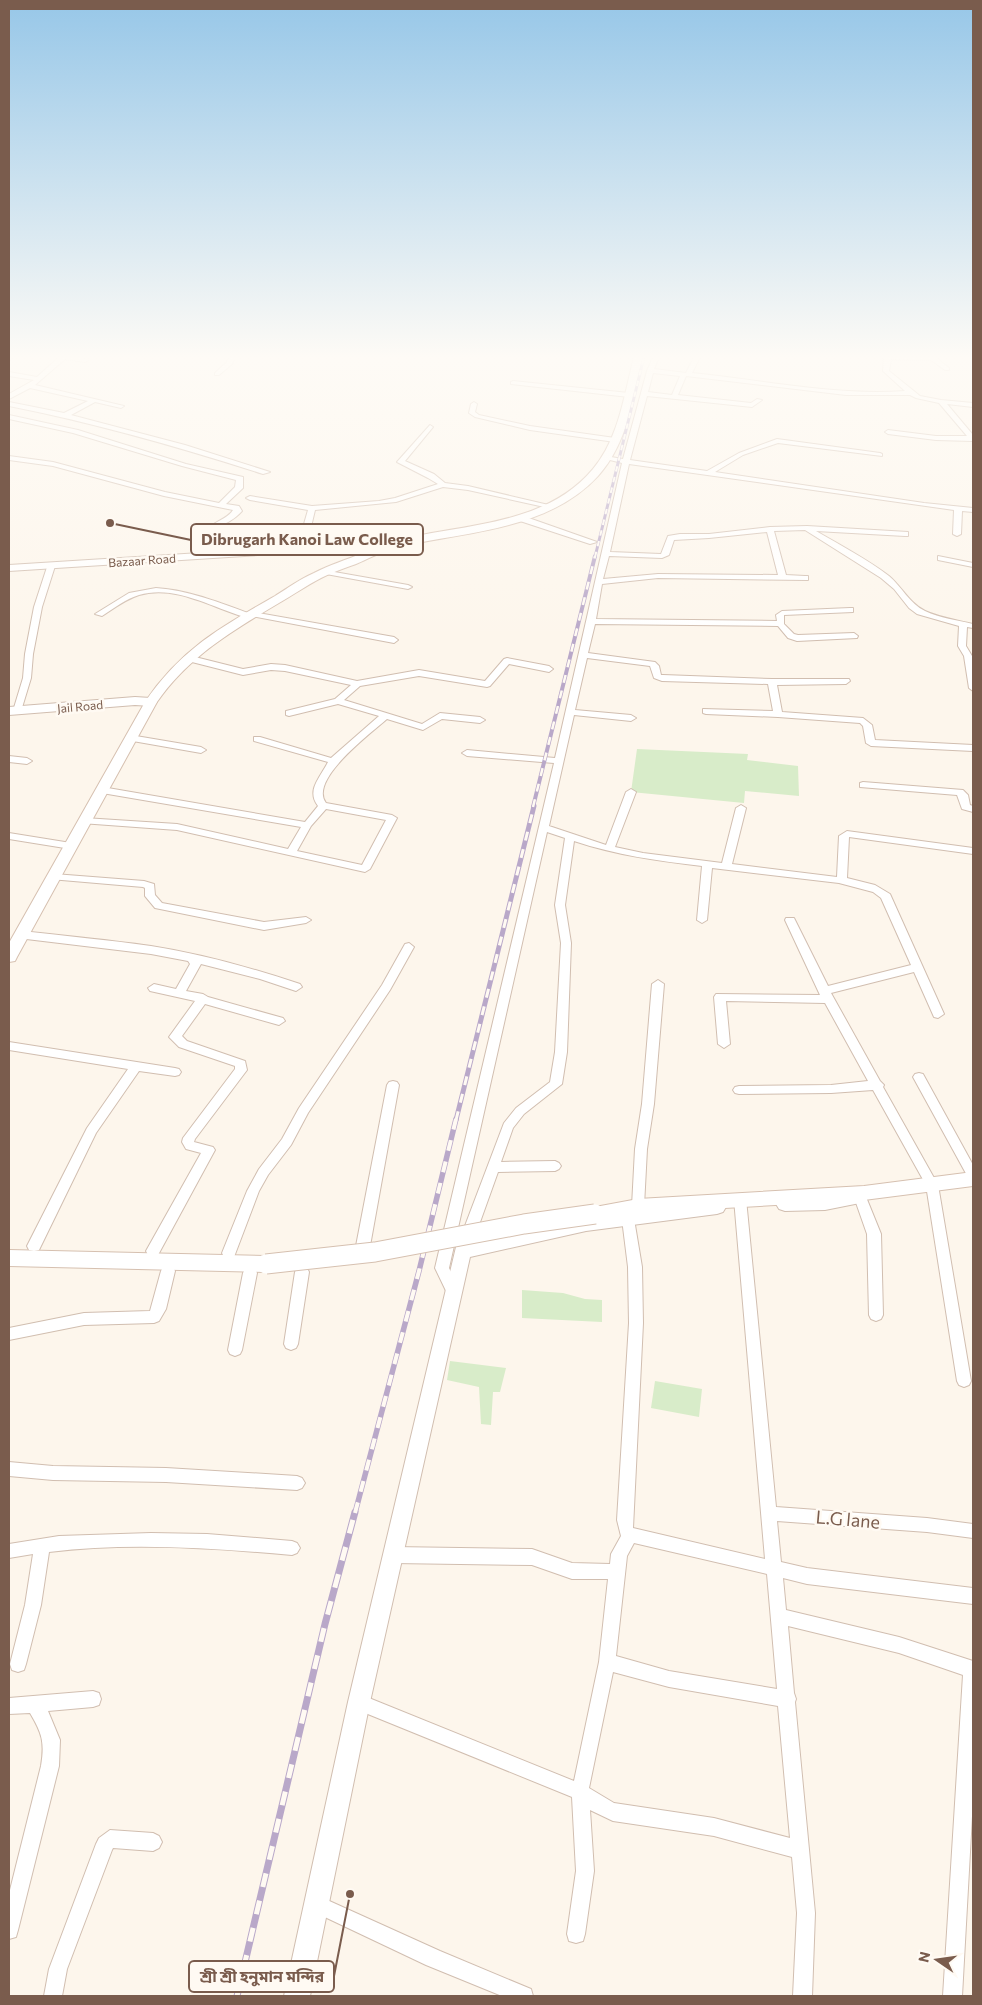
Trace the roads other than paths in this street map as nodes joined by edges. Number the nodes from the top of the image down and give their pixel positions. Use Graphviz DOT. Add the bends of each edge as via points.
graph roads {
  1 [pos="141,451"];
  2 [pos="198,451"];
  3 [pos="410,451"];
  4 [pos="609,451"];
  5 [pos="629,451"];
  6 [pos="751,451"];
  7 [pos="853,451"];
  8 [pos="880,454"];
  9 [pos="9,458"];
  10 [pos="605,458"];
  11 [pos="626,461"];
  12 [pos="266,472"];
  13 [pos="709,472"];
  14 [pos="443,485"];
  15 [pos="250,498"];
  16 [pos="221,505"];
  17 [pos="549,506"];
  18 [pos="312,508"];
  19 [pos="958,508"];
  20 [pos="973,510"];
  21 [pos="520,518"];
  22 [pos="807,528"];
  23 [pos="770,529"];
  24 [pos="905,534"];
  25 [pos="958,534"];
  26 [pos="593,542"];
  27 [pos="394,544"];
  28 [pos="304,549"];
  29 [pos="606,554"];
  30 [pos="207,556"];
  31 [pos="941,558"];
  32 [pos="51,566"];
  33 [pos="973,566"];
  34 [pos="9,568"];
  35 [pos="326,572"];
  36 [pos="782,578"];
  37 [pos="805,578"];
  38 [pos="598,582"];
  39 [pos="408,587"];
  40 [pos="850,610"];
  41 [pos="99,614"];
  42 [pos="250,615"];
  43 [pos="591,621"];
  44 [pos="780,624"];
  45 [pos="963,625"];
  46 [pos="973,626"];
  47 [pos="854,636"];
  48 [pos="394,640"];
  49 [pos="582,655"];
  50 [pos="187,658"];
  51 [pos="549,670"];
  52 [pos="846,681"];
  53 [pos="772,682"];
  54 [pos="356,684"];
  55 [pos="973,688"];
  56 [pos="338,700"];
  57 [pos="151,702"];
  58 [pos="13,711"];
  59 [pos="706,711"];
  60 [pos="569,712"];
  61 [pos="289,714"];
  62 [pos="778,714"];
  63 [pos="386,715"];
  64 [pos="631,718"];
  65 [pos="480,720"];
  66 [pos="130,738"];
  67 [pos="257,739"];
  68 [pos="973,748"];
  69 [pos="201,750"];
  70 [pos="467,753"];
  71 [pos="9,759"];
  72 [pos="27,761"];
  73 [pos="333,761"];
  74 [pos="558,762"];
  75 [pos="863,785"];
  76 [pos="102,790"];
  77 [pos="631,792"];
  78 [pos="323,806"];
  79 [pos="741,808"];
  80 [pos="973,809"];
  81 [pos="84,822"];
  82 [pos="307,825"];
  83 [pos="544,828"];
  84 [pos="9,836"];
  85 [pos="570,836"];
  86 [pos="71,846"];
  87 [pos="609,849"];
  88 [pos="973,851"];
  89 [pos="290,854"];
  90 [pos="707,864"];
  91 [pos="726,866"];
  92 [pos="54,877"];
  93 [pos="841,880"];
  94 [pos="306,920"];
  95 [pos="702,920"];
  96 [pos="790,920"];
  97 [pos="22,935"];
  98 [pos="409,947"];
  99 [pos="9,957"];
  100 [pos="192,958"];
  101 [pos="917,967"];
  102 [pos="658,984"];
  103 [pos="296,987"];
  104 [pos="154,988"];
  105 [pos="179,993"];
  106 [pos="827,995"];
  107 [pos="203,998"];
  108 [pos="938,1014"];
  109 [pos="279,1021"];
  110 [pos="724,1044"];
  111 [pos="9,1046"];
  112 [pos="136,1066"];
  113 [pos="175,1072"];
  114 [pos="919,1077"];
  115 [pos="393,1085"];
  116 [pos="878,1085"];
  117 [pos="739,1090"];
  118 [pos="555,1166"];
  119 [pos="492,1168"];
  120 [pos="973,1177"];
  121 [pos="932,1184"];
  122 [pos="862,1195"];
  123 [pos="740,1202"];
  124 [pos="633,1212"];
  125 [pos="34,1246"];
  126 [pos="363,1246"];
  127 [pos="153,1251"];
  128 [pos="462,1252"];
  129 [pos="229,1253"];
  130 [pos="9,1258"];
  131 [pos="258,1268"];
  132 [pos="168,1272"];
  133 [pos="302,1272"];
  134 [pos="453,1291"];
  135 [pos="876,1316"];
  136 [pos="9,1334"];
  137 [pos="291,1344"];
  138 [pos="235,1350"];
  139 [pos="964,1380"];
  140 [pos="9,1469"];
  141 [pos="297,1484"];
  142 [pos="770,1514"];
  143 [pos="973,1531"];
  144 [pos="630,1535"];
  145 [pos="42,1547"];
  146 [pos="292,1548"];
  147 [pos="9,1551"];
  148 [pos="393,1555"];
  149 [pos="774,1568"];
  150 [pos="616,1572"];
  151 [pos="973,1596"];
  152 [pos="780,1616"];
  153 [pos="607,1662"];
  154 [pos="18,1664"];
  155 [pos="973,1669"];
  156 [pos="788,1699"];
  157 [pos="94,1700"];
  158 [pos="359,1702"];
  159 [pos="35,1705"];
  160 [pos="9,1706"];
  161 [pos="580,1792"];
  162 [pos="153,1842"];
  163 [pos="800,1850"];
  164 [pos="316,1904"];
  165 [pos="9,1930"];
  166 [pos="576,1934"];
  167 [pos="52,1996"];
  168 [pos="297,1996"];
  169 [pos="524,1996"];
  170 [pos="803,1996"];
  171 [pos="953,1996"];
  1 -- 16 [label="street" via="240,479 239,488"];
  2 -- 12 [label="street"];
  3 -- 14 [label="street" via="401,462"];
  4 -- 10 [label="main road"];
  5 -- 11 [label="street"];
  6 -- 13 [label="street"];
  7 -- 8 [label="street"];
  9 -- 16 [label="street" via="53,464 164,494"];
  10 -- 11 [label="street"];
  10 -- 17 [label="main road" via="576,492"];
  11 -- 13 [label="street"];
  11 -- 29 [label="street"];
  13 -- 19 [label="street"];
  14 -- 17 [label="street"];
  14 -- 18 [label="street" via="379,503"];
  15 -- 18 [label="street"];
  16 -- 30 [label="street" via="238,511 206,534"];
  17 -- 21 [label="main road"];
  18 -- 28 [label="street"];
  19 -- 20 [label="street"];
  19 -- 25 [label="street"];
  21 -- 26 [label="street"];
  21 -- 27 [label="main road"];
  22 -- 23 [label="street"];
  22 -- 24 [label="street"];
  22 -- 45 [label="street" via="884,576 920,612"];
  23 -- 29 [label="street" via="676,536 671,538 662,556"];
  23 -- 36 [label="street"];
  27 -- 28 [label="street, Bazaar Road"];
  27 -- 35 [label="main road"];
  28 -- 30 [label="street, Bazaar Road"];
  29 -- 38 [label="street"];
  30 -- 32 [label="street, Bazaar Road"];
  31 -- 33 [label="street"];
  32 -- 34 [label="street, Bazaar Road"];
  32 -- 58 [label="street" via="38,608 27,678"];
  35 -- 39 [label="street"];
  35 -- 42 [label="main road"];
  36 -- 37 [label="street"];
  36 -- 38 [label="street" via="658,576"];
  38 -- 43 [label="street"];
  40 -- 44 [label="street" via="781,614"];
  41 -- 42 [label="street" via="136,592 153,590 197,598"];
  42 -- 48 [label="street"];
  42 -- 50 [label="main road"];
  43 -- 44 [label="street"];
  43 -- 49 [label="street"];
  44 -- 47 [label="street" via="797,638"];
  45 -- 46 [label="street"];
  45 -- 55 [label="street" via="962,646 968,656"];
  49 -- 53 [label="street" via="652,664 658,677 662,678"];
  49 -- 60 [label="street"];
  50 -- 54 [label="street" via="243,672 285,668"];
  50 -- 57 [label="main road"];
  51 -- 54 [label="street" via="507,660 488,684 419,673"];
  52 -- 53 [label="street"];
  53 -- 62 [label="street"];
  54 -- 56 [label="street"];
  56 -- 61 [label="street"];
  56 -- 63 [label="street"];
  57 -- 58 [label="street, Jail Road"];
  57 -- 66 [label="main road"];
  59 -- 62 [label="street"];
  60 -- 64 [label="street"];
  60 -- 74 [label="street"];
  62 -- 68 [label="street" via="863,721 867,725 870,743"];
  63 -- 65 [label="street" via="422,726 440,716"];
  63 -- 73 [label="street"];
  66 -- 69 [label="street"];
  66 -- 76 [label="main road"];
  67 -- 73 [label="street"];
  70 -- 74 [label="street"];
  71 -- 72 [label="street"];
  73 -- 78 [label="street" via="317,792"];
  74 -- 83 [label="street"];
  75 -- 80 [label="street" via="960,792 965,807"];
  76 -- 81 [label="main road"];
  76 -- 82 [label="street"];
  77 -- 87 [label="street"];
  78 -- 82 [label="street"];
  78 -- 89 [label="street" via="392,818 367,868"];
  79 -- 91 [label="street"];
  81 -- 86 [label="main road"];
  81 -- 89 [label="street" via="176,826"];
  82 -- 89 [label="street"];
  83 -- 85 [label="street"];
  83 -- 134 [label="street" via="442,1268"];
  84 -- 86 [label="street"];
  85 -- 87 [label="street"];
  85 -- 119 [label="street" via="560,905 566,944 561,1052 556,1084 513,1118"];
  86 -- 92 [label="main road"];
  87 -- 90 [label="street"];
  88 -- 93 [label="street" via="847,834 844,836"];
  90 -- 91 [label="street"];
  90 -- 95 [label="street"];
  91 -- 93 [label="street"];
  92 -- 94 [label="street" via="144,884 150,886 150,896 159,906 264,926"];
  92 -- 97 [label="main road"];
  93 -- 101 [label="street" via="882,892"];
  96 -- 106 [label="street"];
  97 -- 99 [label="main road"];
  97 -- 100 [label="street"];
  98 -- 129 [label="street" via="303,1111 287,1142 264,1172 253,1191"];
  100 -- 103 [label="street"];
  100 -- 105 [label="street" via="196,964"];
  101 -- 106 [label="street"];
  101 -- 108 [label="street"];
  102 -- 124 [label="street"];
  104 -- 105 [label="street"];
  105 -- 107 [label="street"];
  106 -- 110 [label="street" via="720,997"];
  106 -- 116 [label="street"];
  107 -- 109 [label="street"];
  107 -- 127 [label="street" via="175,1037 183,1044 241,1064 241,1070 189,1138 190,1146 209,1150"];
  111 -- 112 [label="street"];
  112 -- 113 [label="street"];
  112 -- 125 [label="street" via="91,1131"];
  114 -- 120 [label="street"];
  115 -- 126 [label="street"];
  116 -- 117 [label="street"];
  116 -- 121 [label="street"];
  118 -- 119 [label="street"];
  119 -- 128 [label="street"];
  120 -- 121 [label="main road"];
  121 -- 122 [label="main road"];
  121 -- 139 [label="street"];
  122 -- 123 [label="street" via="825,1203"];
  122 -- 135 [label="street" via="874,1234"];
  123 -- 124 [label="street"];
  123 -- 142 [label="street"];
  124 -- 128 [label="street"];
  124 -- 131 [label="main road, bridge" via="524,1224 376,1252"];
  124 -- 144 [label="street" via="636,1323 625,1520"];
  128 -- 134 [label="street"];
  130 -- 131 [label="main road"];
  131 -- 138 [label="street"];
  132 -- 136 [label="street" via="154,1317 84,1319"];
  133 -- 137 [label="street"];
  134 -- 148 [label="street"];
  140 -- 141 [label="street"];
  142 -- 143 [label="street, L.G lane"];
  142 -- 149 [label="street"];
  144 -- 149 [label="street"];
  144 -- 150 [label="street" via="619,1554"];
  145 -- 146 [label="street" via="64,1543 189,1540"];
  145 -- 147 [label="street"];
  145 -- 154 [label="street" via="33,1605"];
  148 -- 150 [label="street" via="532,1557 572,1571"];
  148 -- 158 [label="street"];
  149 -- 151 [label="street" via="826,1578"];
  149 -- 152 [label="street"];
  150 -- 153 [label="street"];
  152 -- 155 [label="street"];
  152 -- 156 [label="street"];
  153 -- 156 [label="street" via="669,1679"];
  153 -- 161 [label="street"];
  155 -- 171 [label="street"];
  156 -- 163 [label="street"];
  157 -- 159 [label="street"];
  158 -- 161 [label="street"];
  158 -- 164 [label="street"];
  159 -- 160 [label="street"];
  159 -- 165 [label="street" via="49,1728 53,1746"];
  161 -- 163 [label="street" via="613,1812 714,1827"];
  161 -- 166 [label="street" via="585,1871"];
  162 -- 167 [label="street" via="117,1838 105,1844 58,1969"];
  163 -- 170 [label="street" via="806,1913"];
  164 -- 168 [label="street"];
  164 -- 169 [label="street"];
}
